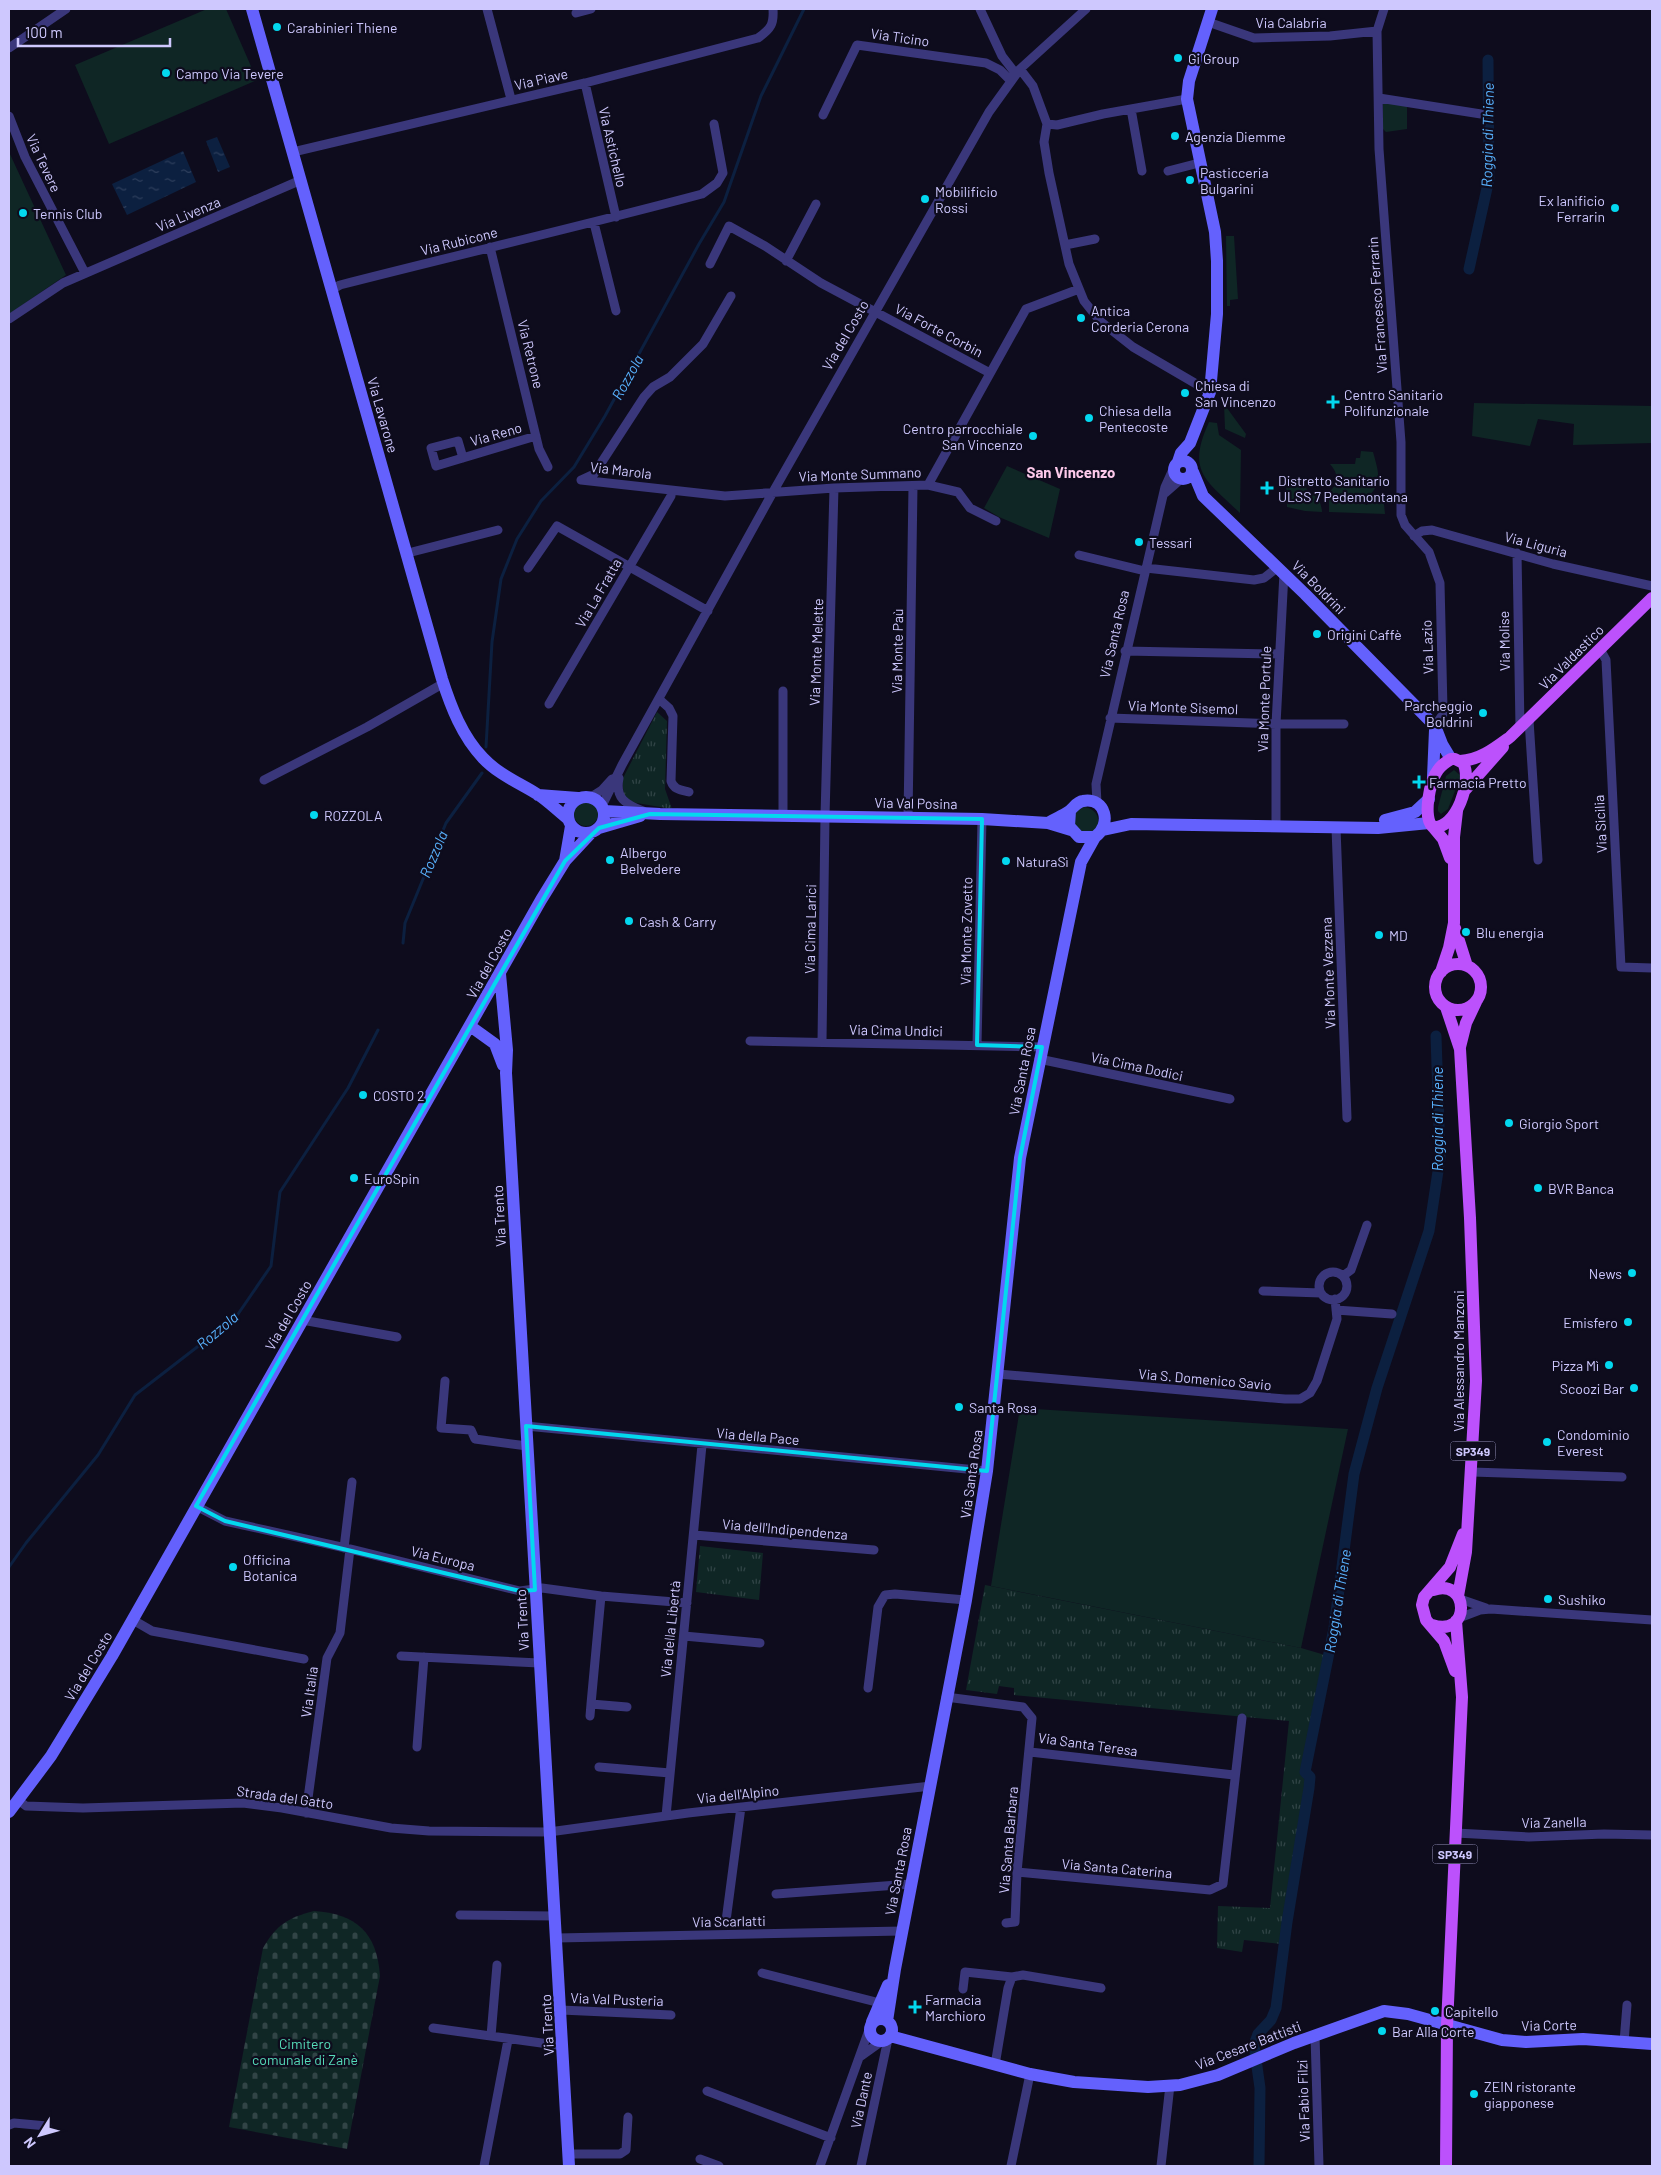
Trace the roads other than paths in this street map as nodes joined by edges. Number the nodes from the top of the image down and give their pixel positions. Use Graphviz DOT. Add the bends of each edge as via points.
graph roads {
  1 [pos="66,9"];
  2 [pos="252,9"];
  3 [pos="487,9"];
  4 [pos="591,9"];
  5 [pos="773,9"];
  6 [pos="980,9"];
  7 [pos="1086,9"];
  8 [pos="1212,9"];
  9 [pos="1384,9"];
  10 [pos="576,13"];
  11 [pos="1208,22"];
  12 [pos="1377,31"];
  13 [pos="9,48"];
  14 [pos="1015,74"];
  15 [pos="585,83"];
  16 [pos="1379,98"];
  17 [pos="511,99"];
  18 [pos="1187,99"];
  19 [pos="1131,109"];
  20 [pos="1481,114"];
  21 [pos="823,115"];
  22 [pos="9,116"];
  23 [pos="714,124"];
  24 [pos="1047,124"];
  25 [pos="293,152"];
  26 [pos="1199,163"];
  27 [pos="1142,171"];
  28 [pos="1168,171"];
  29 [pos="301,180"];
  30 [pos="816,204"];
  31 [pos="616,217"];
  32 [pos="594,223"];
  33 [pos="1095,239"];
  34 [pos="1065,245"];
  35 [pos="490,246"];
  36 [pos="786,261"];
  37 [pos="710,264"];
  38 [pos="85,273"];
  39 [pos="1079,288"];
  40 [pos="332,290"];
  41 [pos="731,296"];
  42 [pos="616,311"];
  43 [pos="875,312"];
  44 [pos="9,319"];
  45 [pos="990,373"];
  46 [pos="1210,392"];
  47 [pos="536,436"];
  48 [pos="1190,443"];
  49 [pos="463,458"];
  50 [pos="1176,464"];
  51 [pos="548,467"];
  52 [pos="1188,472"];
  53 [pos="928,485"];
  54 [pos="913,486"];
  55 [pos="834,488"];
  56 [pos="773,492"];
  57 [pos="1164,492"];
  58 [pos="671,496"];
  59 [pos="996,521"];
  60 [pos="498,530"];
  61 [pos="1414,536"];
  62 [pos="408,553"];
  63 [pos="1517,553"];
  64 [pos="1079,555"];
  65 [pos="629,567"];
  66 [pos="528,568"];
  67 [pos="1145,570"];
  68 [pos="1281,570"];
  69 [pos="1652,586"];
  70 [pos="1652,598"];
  71 [pos="708,611"];
  72 [pos="1600,649"];
  73 [pos="1125,651"];
  74 [pos="1278,654"];
  75 [pos="444,683"];
  76 [pos="783,691"];
  77 [pos="659,699"];
  78 [pos="549,704"];
  79 [pos="1110,718"];
  80 [pos="1276,724"];
  81 [pos="1344,724"];
  82 [pos="1524,724"];
  83 [pos="1435,726"];
  84 [pos="1510,737"];
  85 [pos="1455,760"];
  86 [pos="620,769"];
  87 [pos="1433,777"];
  88 [pos="264,780"];
  89 [pos="1096,784"];
  90 [pos="689,792"];
  91 [pos="538,795"];
  92 [pos="578,798"];
  93 [pos="592,798"];
  94 [pos="1429,800"];
  95 [pos="1460,800"];
  96 [pos="1081,801"];
  97 [pos="1097,803"];
  98 [pos="603,808"];
  99 [pos="1070,811"];
  100 [pos="650,814"];
  101 [pos="1105,815"];
  102 [pos="783,816"];
  103 [pos="825,816"];
  104 [pos="908,818"];
  105 [pos="982,819"];
  106 [pos="570,822"];
  107 [pos="1048,823"];
  108 [pos="1131,824"];
  109 [pos="1431,825"];
  110 [pos="1276,827"];
  111 [pos="1363,827"];
  112 [pos="1336,828"];
  113 [pos="596,830"];
  114 [pos="1073,832"];
  115 [pos="1099,833"];
  116 [pos="1538,860"];
  117 [pos="565,861"];
  118 [pos="1081,862"];
  119 [pos="1453,870"];
  120 [pos="1454,923"];
  121 [pos="1467,966"];
  122 [pos="1652,968"];
  123 [pos="1441,972"];
  124 [pos="500,974"];
  125 [pos="1476,1002"];
  126 [pos="1446,1007"];
  127 [pos="480,1010"];
  128 [pos="504,1023"];
  129 [pos="470,1026"];
  130 [pos="750,1041"];
  131 [pos="822,1042"];
  132 [pos="977,1044"];
  133 [pos="1460,1049"];
  134 [pos="1041,1053"];
  135 [pos="506,1072"];
  136 [pos="1230,1100"];
  137 [pos="1348,1118"];
  138 [pos="1366,1225"];
  139 [pos="1343,1276"];
  140 [pos="1263,1291"];
  141 [pos="1322,1293"];
  142 [pos="1335,1299"];
  143 [pos="1336,1310"];
  144 [pos="1392,1314"];
  145 [pos="302,1320"];
  146 [pos="397,1337"];
  147 [pos="998,1374"];
  148 [pos="445,1381"];
  149 [pos="526,1426"];
  150 [pos="702,1444"];
  151 [pos="527,1446"];
  152 [pos="987,1471"];
  153 [pos="1472,1472"];
  154 [pos="1622,1477"];
  155 [pos="352,1482"];
  156 [pos="196,1506"];
  157 [pos="1468,1521"];
  158 [pos="694,1535"];
  159 [pos="347,1548"];
  160 [pos="874,1550"];
  161 [pos="535,1590"];
  162 [pos="1433,1590"];
  163 [pos="601,1596"];
  164 [pos="1459,1598"];
  165 [pos="966,1600"];
  166 [pos="687,1603"];
  167 [pos="1491,1609"];
  168 [pos="132,1620"];
  169 [pos="1458,1620"];
  170 [pos="1652,1620"];
  171 [pos="1432,1626"];
  172 [pos="684,1636"];
  173 [pos="760,1643"];
  174 [pos="401,1656"];
  175 [pos="424,1657"];
  176 [pos="304,1659"];
  177 [pos="539,1663"];
  178 [pos="1460,1683"];
  179 [pos="868,1688"];
  180 [pos="946,1697"];
  181 [pos="591,1704"];
  182 [pos="627,1707"];
  183 [pos="590,1716"];
  184 [pos="1242,1718"];
  185 [pos="417,1747"];
  186 [pos="1030,1752"];
  187 [pos="599,1767"];
  188 [pos="670,1773"];
  189 [pos="1234,1775"];
  190 [pos="931,1786"];
  191 [pos="18,1800"];
  192 [pos="740,1807"];
  193 [pos="9,1812"];
  194 [pos="306,1812"];
  195 [pos="666,1816"];
  196 [pos="549,1832"];
  197 [pos="1456,1833"];
  198 [pos="1652,1835"];
  199 [pos="1017,1872"];
  200 [pos="911,1884"];
  201 [pos="776,1894"];
  202 [pos="460,1914"];
  203 [pos="555,1916"];
  204 [pos="726,1921"];
  205 [pos="1006,1922"];
  206 [pos="902,1931"];
  207 [pos="557,1938"];
  208 [pos="498,1965"];
  209 [pos="895,1969"];
  210 [pos="762,1973"];
  211 [pos="1012,1977"];
  212 [pos="1101,1988"];
  213 [pos="963,1989"];
  214 [pos="880,2003"];
  215 [pos="1627,2005"];
  216 [pos="561,2010"];
  217 [pos="671,2015"];
  218 [pos="1447,2025"];
  219 [pos="871,2026"];
  220 [pos="433,2028"];
  221 [pos="888,2034"];
  222 [pos="491,2036"];
  223 [pos="1315,2036"];
  224 [pos="508,2040"];
  225 [pos="1624,2042"];
  226 [pos="1652,2044"];
  227 [pos="563,2046"];
  228 [pos="861,2056"];
  229 [pos="996,2065"];
  230 [pos="1030,2074"];
  231 [pos="1170,2086"];
  232 [pos="708,2091"];
  233 [pos="628,2117"];
  234 [pos="9,2125"];
  235 [pos="47,2126"];
  236 [pos="830,2138"];
  237 [pos="700,2159"];
  238 [pos="569,2160"];
  239 [pos="484,2166"];
  240 [pos="719,2166"];
  241 [pos="820,2166"];
  242 [pos="861,2166"];
  243 [pos="1011,2166"];
  244 [pos="1161,2166"];
  245 [pos="1319,2166"];
  246 [pos="1446,2166"];
  1 -- 13 [label="street"];
  2 -- 25 [label="street, Via Lavarone"];
  3 -- 17 [label="street"];
  4 -- 10 [label="street"];
  5 -- 15 [label="street, Via Piave" via="774,24 758,38"];
  6 -- 14 [label="street" via="1002,56"];
  7 -- 14 [label="street, Via del Costo"];
  8 -- 11 [label="street"];
  9 -- 12 [label="street, Via Francesco Ferrarin"];
  11 -- 12 [label="street, Via Calabria" via="1254,38"];
  11 -- 18 [label="street" via="1189,81"];
  12 -- 16 [label="street, Via Francesco Ferrarin"];
  14 -- 21 [label="street, Via Ticino" via="986,63 857,45"];
  14 -- 24 [label="street" via="1033,86"];
  14 -- 43 [label="street, Via del Costo" via="989,112"];
  15 -- 17 [label="street, Via Piave"];
  15 -- 31 [label="street, Via Astichello"];
  16 -- 20 [label="street"];
  16 -- 61 [label="street, Via Francesco Ferrarin" via="1401,442 1401,514"];
  17 -- 25 [label="street, Via Piave"];
  18 -- 19 [label="street"];
  18 -- 26 [label="street"];
  19 -- 24 [label="street" via="1057,125"];
  19 -- 27 [label="street"];
  22 -- 38 [label="street, Via Tevere" via="25,158"];
  23 -- 31 [label="street, Via Rubicone" via="723,173 716,183 702,194"];
  24 -- 34 [label="street" via="1044,142"];
  25 -- 29 [label="street, Via Lavarone"];
  26 -- 28 [label="street"];
  26 -- 46 [label="street" via="1209,200 1217,261"];
  29 -- 38 [label="street, Via Livenza"];
  29 -- 40 [label="street, Via Lavarone"];
  30 -- 36 [label="street"];
  31 -- 32 [label="street, Via Rubicone"];
  32 -- 35 [label="street, Via Rubicone"];
  32 -- 42 [label="street"];
  33 -- 34 [label="street"];
  34 -- 39 [label="street"];
  35 -- 40 [label="street, Via Rubicone" via="336,286"];
  35 -- 47 [label="street, Via Retrone"];
  36 -- 37 [label="street, Via Forte Corbin" via="729,226"];
  36 -- 43 [label="street, Via Forte Corbin"];
  38 -- 44 [label="street, Via Livenza"];
  39 -- 45 [label="street" via="1026,309"];
  39 -- 46 [label="street" via="1084,301 1100,321 1133,347"];
  40 -- 62 [label="street, Via Lavarone"];
  41 -- 56 [label="street, Via Marola" via="702,344 670,377 644,397 594,474 581,480 724,496"];
  43 -- 45 [label="street, Via Forte Corbin"];
  43 -- 56 [label="street, Via del Costo"];
  45 -- 53 [label="street"];
  46 -- 48 [label="street"];
  47 -- 49 [label="street, Via Reno"];
  47 -- 51 [label="street, Via Retrone"];
  48 -- 50 [label="street"];
  48 -- 52 [label="street"];
  50 -- 52 [label="street, Via Boldrini" via="1174,473"];
  50 -- 57 [label="street, Via Santa Rosa"];
  52 -- 57 [label="street"];
  52 -- 68 [label="street, Via Boldrini" via="1203,496"];
  53 -- 54 [label="street, Via Monte Summano"];
  53 -- 59 [label="street, Via Monte Summano" via="958,492 970,508"];
  54 -- 55 [label="street, Via Monte Summano"];
  54 -- 104 [label="street, Via Monte Paù"];
  55 -- 56 [label="street, Via Monte Summano"];
  55 -- 103 [label="street, Via Monte Melette"];
  56 -- 71 [label="street, Via del Costo"];
  57 -- 67 [label="street, Via Santa Rosa"];
  58 -- 65 [label="street, Via La Fratta"];
  60 -- 62 [label="street"];
  61 -- 63 [label="street, Via Liguria" via="1432,530"];
  61 -- 83 [label="street, Via Lazio" via="1428,552 1440,583 1443,714"];
  62 -- 75 [label="street, Via Lavarone"];
  63 -- 69 [label="street, Via Liguria"];
  63 -- 82 [label="street, Via Molise"];
  64 -- 67 [label="street"];
  65 -- 66 [label="street" via="557,526"];
  65 -- 71 [label="street"];
  65 -- 78 [label="street, Via La Fratta"];
  67 -- 68 [label="street" via="1254,580"];
  67 -- 73 [label="street, Via Santa Rosa"];
  68 -- 74 [label="street, Via Monte Portule"];
  68 -- 83 [label="street, Via Boldrini"];
  70 -- 72 [label="main road, Via Valdastico"];
  71 -- 77 [label="street, Via del Costo"];
  72 -- 82 [label="main road, Via Valdastico"];
  72 -- 122 [label="street, Via Sicilia" via="1606,660 1621,967"];
  73 -- 74 [label="street"];
  73 -- 79 [label="street, Via Santa Rosa"];
  74 -- 80 [label="street, Via Monte Portule"];
  75 -- 88 [label="street"];
  75 -- 91 [label="street, Via Lavarone" via="458,721 484,759"];
  76 -- 102 [label="street"];
  77 -- 86 [label="street, Via del Costo"];
  77 -- 90 [label="street" via="670,708 673,716 671,781 679,790"];
  79 -- 80 [label="street, Via Monte Sisemol"];
  79 -- 89 [label="street, Via Santa Rosa"];
  80 -- 81 [label="street, Via Monte Sisemol"];
  80 -- 110 [label="street, Via Monte Portule"];
  82 -- 84 [label="main road, Via Valdastico"];
  82 -- 116 [label="street, Via Molise"];
  83 -- 85 [label="street" via="1442,744"];
  83 -- 87 [label="street"];
  84 -- 85 [label="main road, Via Valdastico" via="1489,752 1472,759"];
  84 -- 95 [label="main road, Via Valdastico"];
  85 -- 87 [label="main road" via="1438,769"];
  85 -- 95 [label="main road" via="1466,768 1468,777"];
  86 -- 93 [label="street, Via del Costo"];
  86 -- 98 [label="street, Via del Costo"];
  86 -- 100 [label="street" via="617,789 622,799"];
  87 -- 94 [label="main road"];
  89 -- 96 [label="street, Via Santa Rosa"];
  89 -- 97 [label="street, Via Santa Rosa"];
  91 -- 92 [label="street, Via Lavarone"];
  91 -- 106 [label="street, Via Lavarone"];
  92 -- 93 [label="street"];
  92 -- 106 [label="street" via="570,807"];
  93 -- 98 [label="street"];
  94 -- 109 [label="main road"];
  94 -- 111 [label="street, Via Val Posina" via="1409,815"];
  95 -- 109 [label="main road, Via Valdastico" via="1450,821 1442,826"];
  95 -- 119 [label="main road"];
  96 -- 97 [label="street"];
  96 -- 99 [label="street"];
  97 -- 101 [label="street"];
  98 -- 100 [label="street, Via Val Posina"];
  98 -- 113 [label="street" via="604,820"];
  99 -- 107 [label="street"];
  99 -- 114 [label="street" via="1068,821"];
  100 -- 102 [label="street, Via Val Posina"];
  100 -- 113 [label="street, Via Val Posina"];
  101 -- 108 [label="street, Via Val Posina"];
  101 -- 115 [label="street"];
  102 -- 103 [label="street, Via Val Posina"];
  103 -- 104 [label="street, Via Val Posina"];
  103 -- 131 [label="street, Via Cima Larici"];
  104 -- 105 [label="street, Via Val Posina"];
  105 -- 107 [label="street, Via Val Posina"];
  105 -- 132 [label="street, Via Monte Zovetto"];
  106 -- 113 [label="street" via="581,833"];
  106 -- 117 [label="street"];
  107 -- 114 [label="street, Via Val Posina"];
  108 -- 110 [label="street, Via Val Posina"];
  108 -- 115 [label="street, Via Val Posina"];
  109 -- 111 [label="street, Via Val Posina"];
  109 -- 119 [label="main road" via="1445,844"];
  110 -- 112 [label="street, Via Val Posina"];
  111 -- 112 [label="street, Via Val Posina"];
  112 -- 137 [label="street, Via Monte Vezzena"];
  113 -- 117 [label="street, Via del Costo"];
  114 -- 115 [label="street, Via Val Posina" via="1085,838"];
  114 -- 118 [label="street, Via Santa Rosa"];
  115 -- 118 [label="street, Via Santa Rosa"];
  117 -- 124 [label="street, Via del Costo"];
  118 -- 134 [label="street, Via Santa Rosa"];
  119 -- 120 [label="main road"];
  120 -- 121 [label="main road"];
  120 -- 123 [label="main road"];
  121 -- 123 [label="main road" via="1453,964"];
  121 -- 125 [label="main road" via="1479,977 1480,994"];
  123 -- 126 [label="main road" via="1435,990"];
  124 -- 127 [label="street, Via del Costo"];
  124 -- 128 [label="street, Via Trento"];
  125 -- 126 [label="main road" via="1465,1009"];
  125 -- 133 [label="main road" via="1466,1023"];
  126 -- 133 [label="main road"];
  127 -- 128 [label="street" via="496,1015"];
  127 -- 129 [label="street, Via del Costo"];
  128 -- 135 [label="street, Via Trento"];
  129 -- 135 [label="street, Via Trento" via="494,1044"];
  129 -- 145 [label="street, Via del Costo"];
  130 -- 131 [label="street, Via Cima Undici"];
  131 -- 132 [label="street, Via Cima Undici"];
  132 -- 134 [label="street, Via Cima Undici"];
  133 -- 153 [label="main road, Via Alessandro Manzoni / SP349" via="1476,1381"];
  134 -- 136 [label="street, Via Cima Dodici"];
  134 -- 147 [label="street, Via Santa Rosa" via="1020,1158"];
  135 -- 149 [label="street, Via Trento"];
  138 -- 139 [label="street" via="1351,1270"];
  139 -- 141 [label="street" via="1335,1272 1323,1276 1320,1284"];
  139 -- 142 [label="street" via="1347,1288 1343,1296"];
  140 -- 141 [label="street"];
  141 -- 142 [label="street"];
  142 -- 143 [label="street, Via S. Domenico Savio"];
  143 -- 144 [label="street"];
  143 -- 147 [label="street, Via S. Domenico Savio" via="1337,1319 1316,1381 1310,1393 1300,1399"];
  145 -- 146 [label="street"];
  145 -- 156 [label="street, Via del Costo"];
  147 -- 152 [label="street, Via Santa Rosa"];
  148 -- 151 [label="street" via="441,1428 471,1430 475,1439"];
  149 -- 150 [label="street, Via della Pace"];
  149 -- 151 [label="street, Via Trento"];
  150 -- 152 [label="street, Via della Pace"];
  150 -- 158 [label="street, Via della Libertà"];
  151 -- 161 [label="street, Via Trento"];
  152 -- 165 [label="street, Via Santa Rosa"];
  153 -- 154 [label="street"];
  153 -- 157 [label="main road, Via Alessandro Manzoni / SP349"];
  155 -- 159 [label="street"];
  156 -- 159 [label="street, Via Europa" via="224,1522"];
  156 -- 168 [label="street, Via del Costo"];
  157 -- 162 [label="main road, Via Alessandro Manzoni / SP349" via="1450,1567"];
  157 -- 164 [label="main road, Via Alessandro Manzoni / SP349"];
  158 -- 160 [label="street, Via dell'Indipendenza"];
  158 -- 166 [label="street, Via della Libertà"];
  159 -- 161 [label="street, Via Europa" via="520,1591"];
  159 -- 194 [label="street, Via Italia" via="340,1633 327,1658"];
  161 -- 163 [label="street, Via Europa" via="548,1588"];
  161 -- 177 [label="street, Via Trento"];
  162 -- 164 [label="main road" via="1446,1588"];
  162 -- 171 [label="main road, Via Alessandro Manzoni" via="1424,1598 1422,1609"];
  163 -- 166 [label="street, Via Europa"];
  163 -- 181 [label="street"];
  164 -- 167 [label="street"];
  164 -- 169 [label="main road, Via Alessandro Manzoni" via="1462,1606"];
  165 -- 179 [label="street" via="885,1595 878,1606"];
  165 -- 180 [label="street, Via Santa Rosa"];
  166 -- 172 [label="street, Via della Libertà"];
  167 -- 169 [label="street" via="1480,1610"];
  167 -- 170 [label="street"];
  168 -- 176 [label="street" via="152,1631"];
  168 -- 191 [label="street, Via del Costo" via="50,1756"];
  169 -- 171 [label="main road" via="1444,1628"];
  169 -- 178 [label="main road, Via Alessandro Manzoni / SP349"];
  171 -- 178 [label="main road, Via Alessandro Manzoni / SP349" via="1447,1647"];
  172 -- 173 [label="street"];
  172 -- 188 [label="street, Via della Libertà"];
  174 -- 175 [label="street"];
  175 -- 177 [label="street"];
  175 -- 185 [label="street"];
  177 -- 196 [label="street, Via Trento"];
  178 -- 197 [label="main road, Via Alessandro Manzoni / SP349" via="1461,1747"];
  180 -- 186 [label="street, Via Santa Teresa" via="1023,1707 1032,1718"];
  180 -- 190 [label="street, Via Santa Rosa"];
  181 -- 182 [label="street"];
  181 -- 183 [label="street"];
  184 -- 189 [label="street"];
  186 -- 189 [label="street, Via Santa Teresa"];
  186 -- 199 [label="street, Via Santa Barbara"];
  187 -- 188 [label="street"];
  188 -- 195 [label="street, Via della Libertà"];
  189 -- 199 [label="street, Via Santa Caterina" via="1223,1884 1215,1889"];
  190 -- 192 [label="street, Via dell'Alpino"];
  190 -- 200 [label="street, Via Santa Rosa"];
  191 -- 193 [label="street, Via del Costo"];
  191 -- 194 [label="street, Strada del Gatto" via="26,1806 83,1808 243,1803"];
  192 -- 195 [label="street, Via dell'Alpino"];
  192 -- 204 [label="street"];
  194 -- 196 [label="street, Strada del Gatto" via="391,1828"];
  195 -- 196 [label="street, Via dell'Alpino"];
  196 -- 203 [label="street, Via Trento"];
  197 -- 198 [label="street, Via Zanella" via="1528,1837"];
  197 -- 218 [label="main road, Via Alessandro Manzoni / SP349"];
  199 -- 205 [label="street, Via Santa Barbara" via="1015,1922"];
  200 -- 201 [label="street"];
  200 -- 206 [label="street, Via Santa Rosa"];
  202 -- 203 [label="street"];
  203 -- 207 [label="street, Via Trento"];
  206 -- 207 [label="street, Via Scarlatti"];
  206 -- 209 [label="street, Via Santa Rosa"];
  207 -- 216 [label="street, Via Trento"];
  208 -- 222 [label="street"];
  209 -- 214 [label="street, Via Santa Rosa"];
  209 -- 221 [label="street, Via Santa Rosa"];
  210 -- 214 [label="street"];
  211 -- 212 [label="street" via="1023,1975"];
  211 -- 213 [label="street" via="965,1972"];
  211 -- 229 [label="street"];
  214 -- 219 [label="street, Via Santa Rosa"];
  215 -- 225 [label="street"];
  216 -- 217 [label="street, Via Val Pusteria"];
  216 -- 227 [label="street, Via Trento"];
  218 -- 223 [label="street, Via Cesare Battisti" via="1384,2011"];
  218 -- 225 [label="street, Via Corte" via="1502,2040"];
  218 -- 246 [label="main road, Via Alessandro Manzoni / SP349"];
  219 -- 221 [label="street" via="872,2037"];
  219 -- 221 [label="street" via="881,2019"];
  219 -- 228 [label="street, Via Santa Rosa"];
  220 -- 222 [label="street"];
  221 -- 228 [label="street"];
  221 -- 229 [label="street, Via Cesare Battisti"];
  221 -- 242 [label="street, Via Dante"];
  222 -- 224 [label="street"];
  223 -- 231 [label="street, Via Cesare Battisti" via="1218,2075"];
  223 -- 245 [label="street, Via Fabio Filzi"];
  224 -- 227 [label="street"];
  224 -- 239 [label="street"];
  225 -- 226 [label="street, Via Corte"];
  227 -- 238 [label="street, Via Trento"];
  228 -- 236 [label="street, Via Santa Rosa"];
  229 -- 230 [label="street, Via Cesare Battisti"];
  230 -- 231 [label="street, Via Cesare Battisti" via="1074,2082"];
  230 -- 243 [label="street"];
  231 -- 244 [label="street"];
  232 -- 236 [label="street"];
  233 -- 238 [label="street" via="626,2150 620,2154"];
  234 -- 235 [label="street"];
  236 -- 241 [label="street, Via Santa Rosa"];
  237 -- 240 [label="street"];
}
